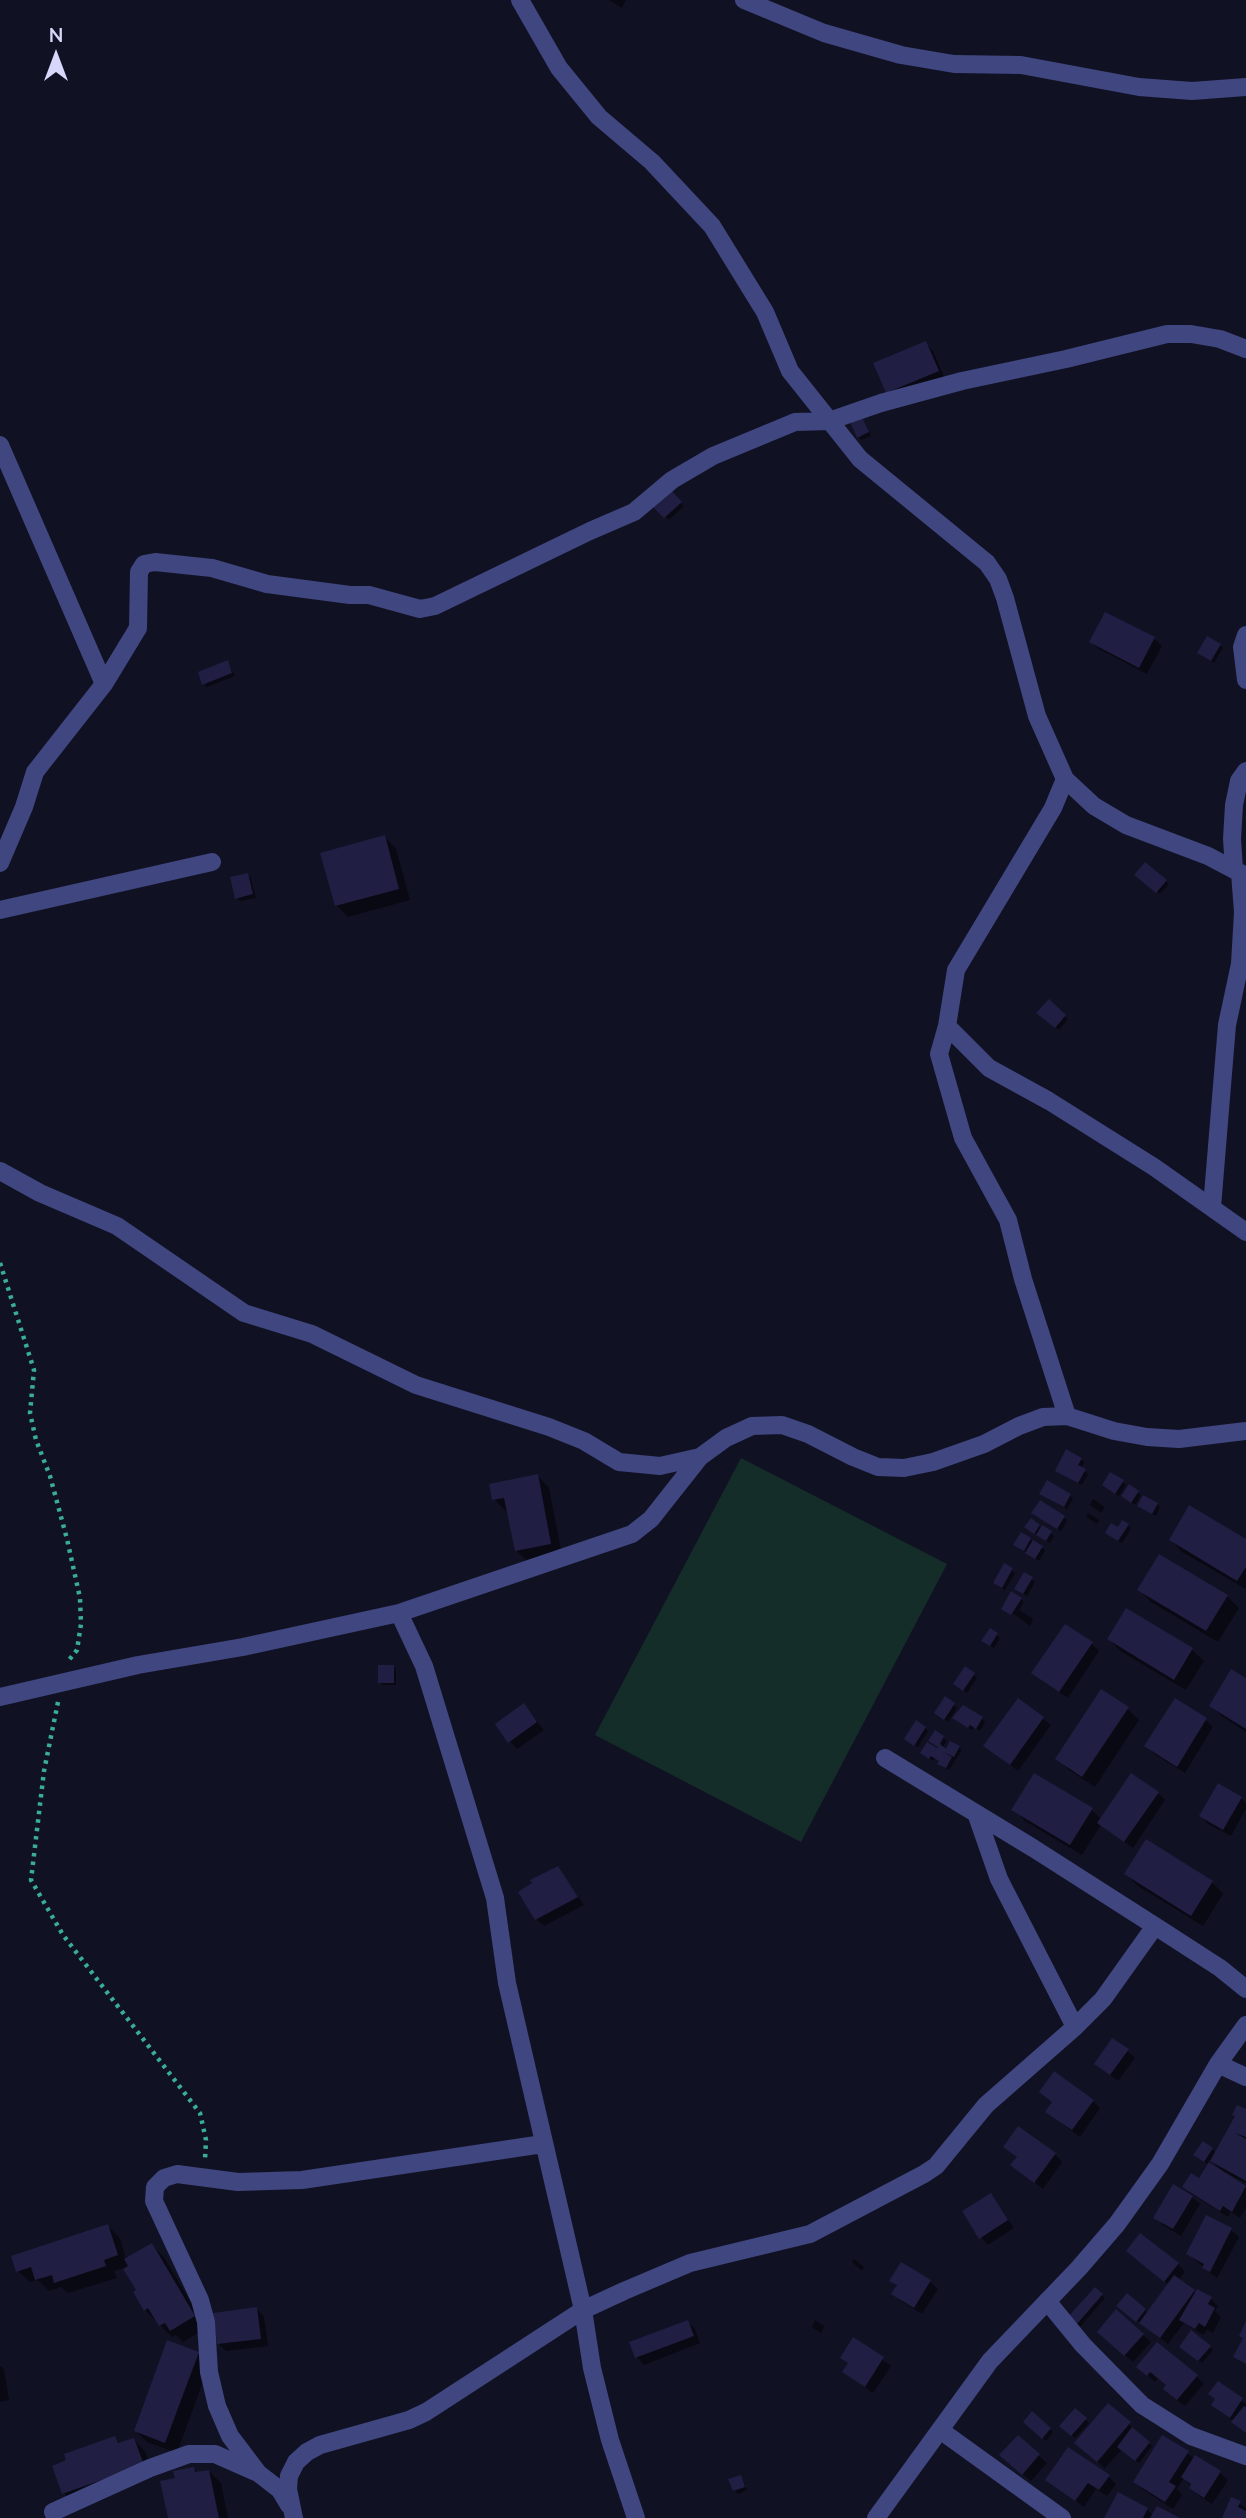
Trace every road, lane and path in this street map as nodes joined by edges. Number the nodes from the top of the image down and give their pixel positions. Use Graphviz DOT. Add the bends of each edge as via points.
graph roads {
  1 [pos="520,0"];
  2 [pos="744,0"];
  3 [pos="1246,87"];
  4 [pos="1246,349"];
  5 [pos="829,421"];
  6 [pos="0,445"];
  7 [pos="1246,635"];
  8 [pos="1246,680"];
  9 [pos="104,684"];
  10 [pos="1246,771"];
  11 [pos="1065,779"];
  12 [pos="212,862"];
  13 [pos="0,863"];
  14 [pos="1240,873"];
  15 [pos="0,910"];
  16 [pos="947,1026"];
  17 [pos="0,1172"];
  18 [pos="1212,1207"];
  19 [pos="1246,1231"];
  20 [pos="0,1263"];
  21 [pos="1067,1416"];
  22 [pos="1246,1431"];
  23 [pos="700,1457"];
  24 [pos="399,1613"];
  25 [pos="61,1684"];
  26 [pos="0,1697"];
  27 [pos="885,1758"];
  28 [pos="976,1813"];
  29 [pos="1155,1926"];
  30 [pos="1246,1989"];
  31 [pos="1246,2025"];
  32 [pos="1075,2027"];
  33 [pos="1219,2064"];
  34 [pos="1246,2077"];
  35 [pos="543,2144"];
  36 [pos="205,2179"];
  37 [pos="1047,2301"];
  38 [pos="583,2311"];
  39 [pos="940,2430"];
  40 [pos="1246,2456"];
  41 [pos="258,2473"];
  42 [pos="53,2512"];
  43 [pos="293,2515"];
  44 [pos="636,2518"];
  45 [pos="876,2518"];
  46 [pos="1062,2518"];
  1 -- 5 [label="street" via="559,68 599,117 652,162 712,226 765,312 790,371"];
  2 -- 3 [label="street" via="824,33 901,55 954,64 1021,65 1139,88"];
  4 -- 5 [label="street" via="1191,334 1167,334 962,381"];
  5 -- 9 [label="street" via="795,422 713,456 672,480 634,512 435,606 420,609 369,595 267,584 212,568 144,564 139,572 138,628"];
  5 -- 11 [label="street" via="860,459 987,563 998,579 1037,716"];
  6 -- 9 [label="street"];
  7 -- 8 [label="street" via="1242,647"];
  9 -- 13 [label="street" via="35,772"];
  10 -- 14 [label="street" via="1234,805 1232,839"];
  11 -- 14 [label="street" via="1094,806 1126,825"];
  11 -- 16 [label="street" via="1053,808 956,970"];
  12 -- 15 [label="street"];
  14 -- 18 [label="street" via="1240,964 1227,1025"];
  16 -- 18 [label="street" via="989,1068 1049,1101"];
  16 -- 21 [label="street" via="939,1054 963,1138 1008,1220"];
  17 -- 23 [label="street" via="117,1226 244,1313 312,1334 416,1385 549,1427 619,1462 660,1466"];
  18 -- 19 [label="street"];
  20 -- 25 [label="path" via="34,1370 30,1413 80,1598 78,1650 69,1660"];
  21 -- 22 [label="street" via="1147,1437 1179,1439"];
  21 -- 23 [label="street" via="1043,1418 984,1444 904,1468 878,1467 782,1425 752,1426"];
  23 -- 24 [label="street" via="651,1520 632,1534"];
  24 -- 25 [label="street"];
  24 -- 35 [label="street" via="424,1666 495,1898 507,1983"];
  25 -- 26 [label="street"];
  25 -- 36 [label="path" via="44,1771 31,1880 63,1935 200,2113 206,2140"];
  27 -- 28 [label="street"];
  28 -- 29 [label="street"];
  28 -- 32 [label="street" via="999,1879"];
  29 -- 30 [label="street"];
  29 -- 32 [label="street" via="1103,1999"];
  31 -- 33 [label="street"];
  32 -- 38 [label="street" via="986,2105 936,2166 924,2174 810,2234 690,2263"];
  33 -- 34 [label="street"];
  33 -- 37 [label="street" via="1160,2164 1117,2224"];
  35 -- 36 [label="street" via="302,2180"];
  35 -- 38 [label="street"];
  36 -- 41 [label="street" via="177,2174 164,2178 155,2187 154,2201 200,2300 216,2406 230,2436"];
  37 -- 39 [label="street" via="990,2361"];
  37 -- 40 [label="street" via="1142,2405 1191,2437"];
  38 -- 43 [label="street" via="426,2412 307,2452 289,2476"];
  38 -- 44 [label="street" via="610,2440"];
  39 -- 45 [label="street"];
  39 -- 46 [label="street"];
  41 -- 42 [label="street" via="215,2454 189,2454"];
  41 -- 43 [label="street" via="280,2490"];
}
